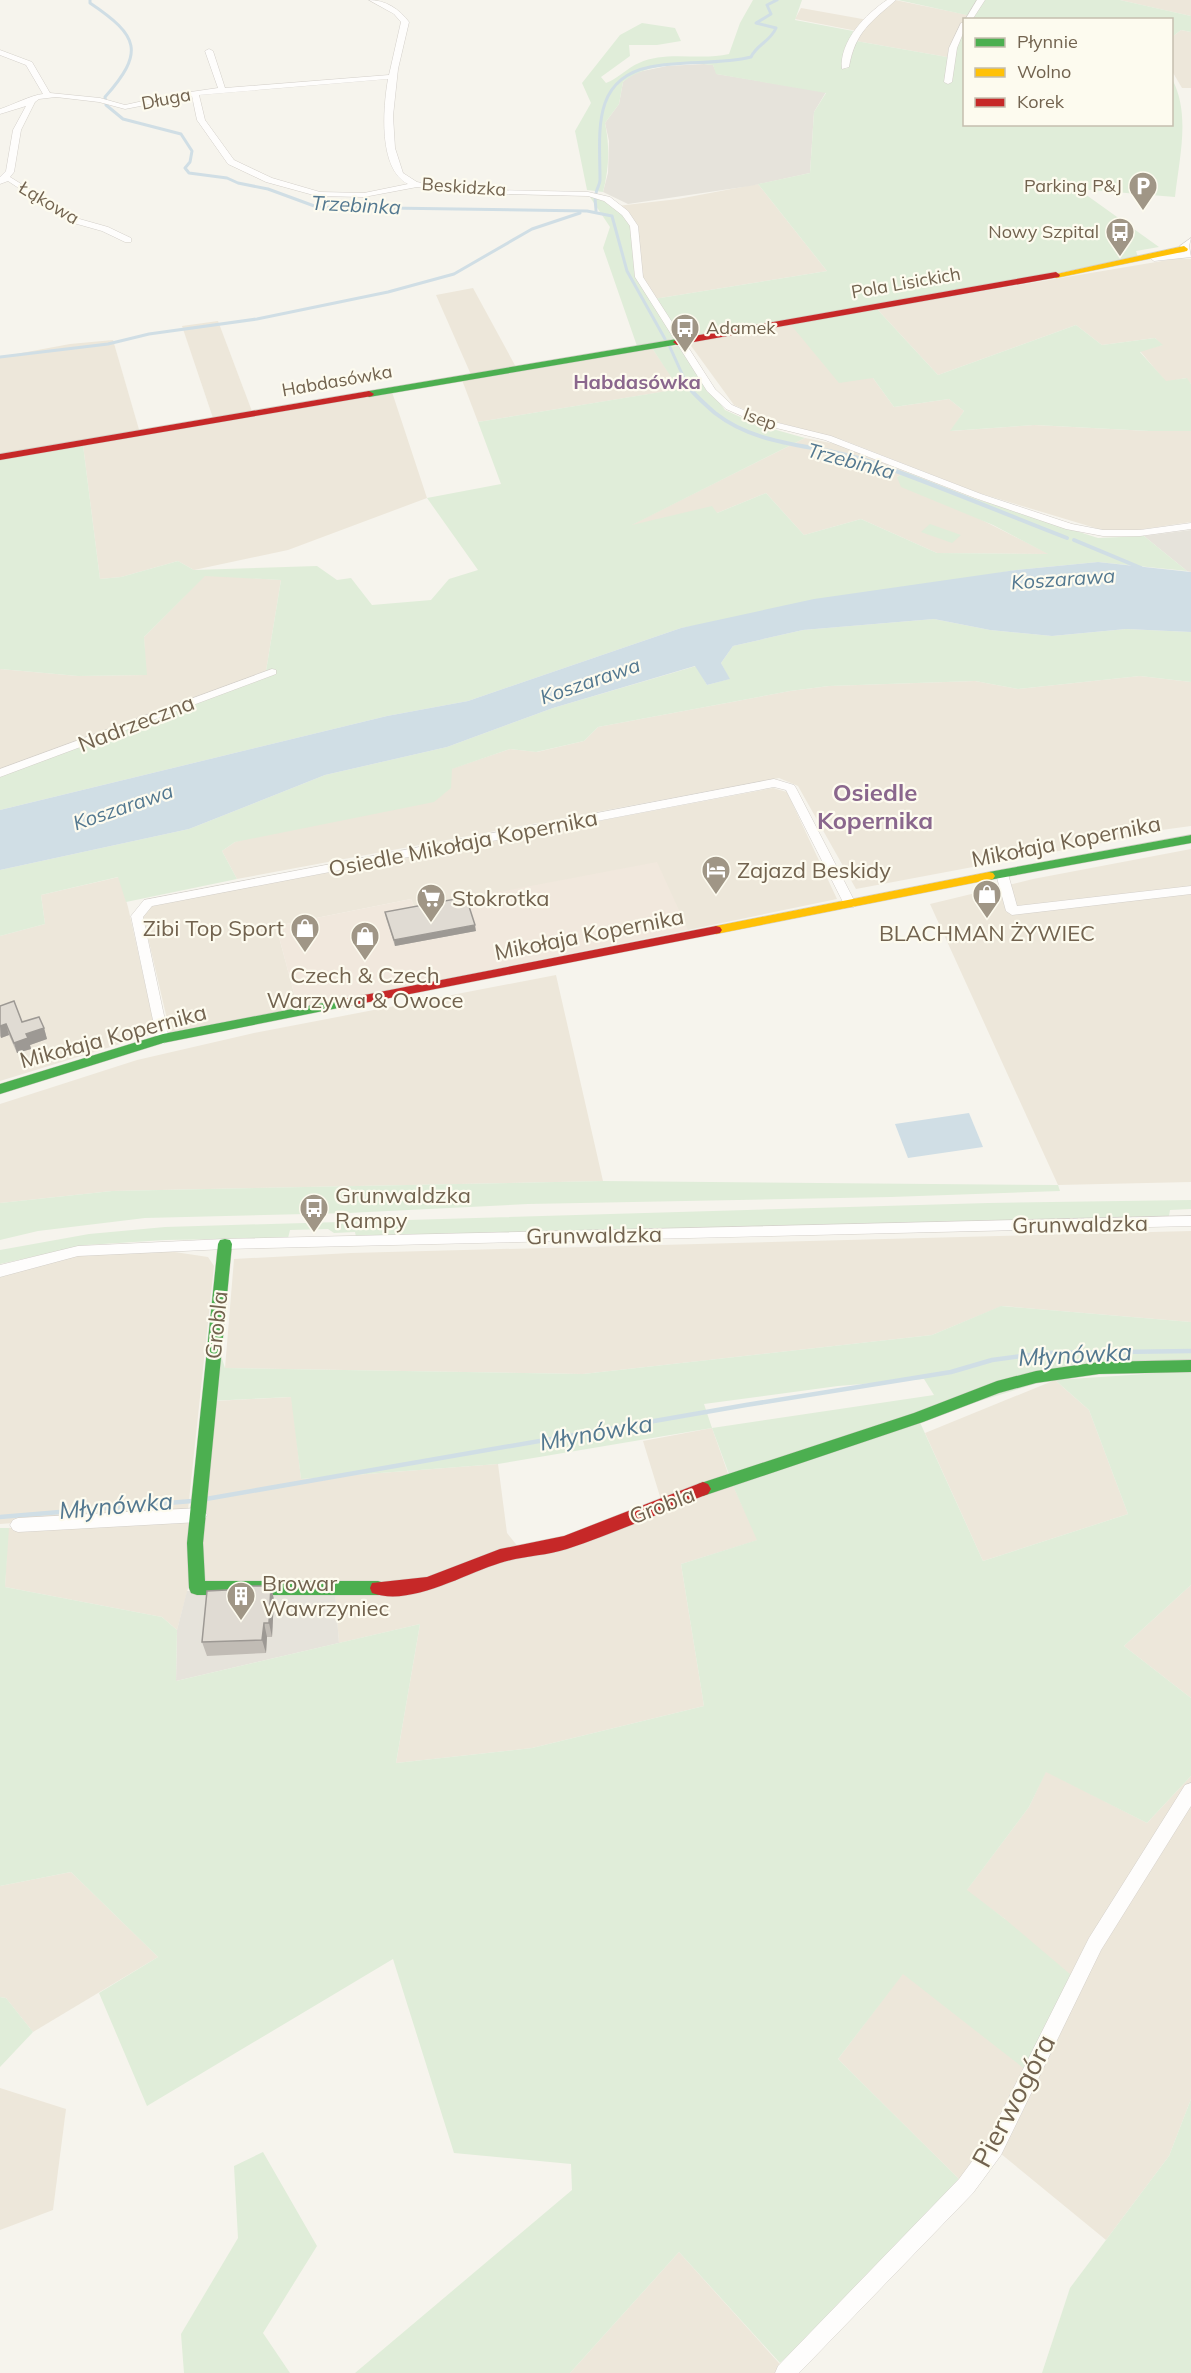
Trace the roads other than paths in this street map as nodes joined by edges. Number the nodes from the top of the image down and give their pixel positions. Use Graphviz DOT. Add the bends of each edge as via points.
graph roads {
  1 [pos="373,0"];
  2 [pos="892,0"];
  3 [pos="981,0"];
  4 [pos="969,18"];
  5 [pos="963,27"];
  6 [pos="210,51"];
  7 [pos="0,52"];
  8 [pos="845,67"];
  9 [pos="391,76"];
  10 [pos="948,82"];
  11 [pos="222,90"];
  12 [pos="195,93"];
  13 [pos="47,94"];
  14 [pos="32,101"];
  15 [pos="0,112"];
  16 [pos="2,180"];
  17 [pos="415,185"];
  18 [pos="617,206"];
  19 [pos="128,240"];
  20 [pos="1189,248"];
  21 [pos="680,340"];
  22 [pos="0,457"];
  23 [pos="1191,526"];
  24 [pos="272,672"];
  25 [pos="0,773"];
  26 [pos="1191,839"];
  27 [pos="1002,874"];
  28 [pos="1191,890"];
  29 [pos="850,904"];
  30 [pos="163,1039"];
  31 [pos="0,1089"];
  32 [pos="1191,1221"];
  33 [pos="225,1244"];
  34 [pos="0,1271"];
  35 [pos="1191,1366"];
  36 [pos="199,1515"];
  37 [pos="18,1526"];
  38 [pos="1191,1791"];
  39 [pos="785,2373"];
  1 -- 9 [label="street, Beskidzka" via="397,12 405,22"];
  2 -- 8 [label="street" via="858,29 847,51"];
  3 -- 4 [label="street"];
  5 -- 10 [label="street" via="953,48"];
  6 -- 11 [label="street"];
  7 -- 13 [label="street" via="29,64"];
  9 -- 11 [label="street, Długa"];
  9 -- 17 [label="street, Beskidzka" via="387,123 393,162 403,178"];
  11 -- 12 [label="street, Długa"];
  12 -- 13 [label="street, Długa" via="125,107"];
  12 -- 17 [label="street" via="201,120 231,162 269,180 320,194 363,195"];
  13 -- 14 [label="street"];
  14 -- 15 [label="street"];
  14 -- 16 [label="street" via="17,130 10,172"];
  16 -- 19 [label="street, Łąkowa" via="10,179 73,220"];
  17 -- 18 [label="street, Beskidzka" via="461,191 588,194"];
  18 -- 21 [label="street, Isep" via="634,226 639,277"];
  20 -- 21 [label="street, Pola Lisickich"];
  21 -- 22 [label="street, Habdasówka"];
  21 -- 23 [label="street, Isep" via="712,391 729,407 763,422 828,438 1070,527 1140,534"];
  24 -- 25 [label="street, Nadrzeczna"];
  26 -- 27 [label="street, Mikołaja Kopernika"];
  27 -- 28 [label="street" via="1012,911"];
  27 -- 29 [label="street, Mikołaja Kopernika"];
  29 -- 30 [label="street, Mikołaja Kopernika"];
  29 -- 30 [label="street, Osiedle Mikołaja Kopernika" via="790,788 774,783 148,903 137,916"];
  30 -- 31 [label="street, Mikołaja Kopernika"];
  32 -- 33 [label="street, Grunwaldzka"];
  33 -- 34 [label="street, Grunwaldzka" via="78,1251"];
  33 -- 36 [label="street, Grobla"];
  35 -- 36 [label="street, Grobla" via="1099,1368 997,1387 918,1418 730,1479 565,1543 500,1556 406,1588 197,1588 195,1543"];
  36 -- 37 [label="street"];
  38 -- 39 [label="street, Pierwogóra" via="1095,1944 994,2148 966,2186"];
}
